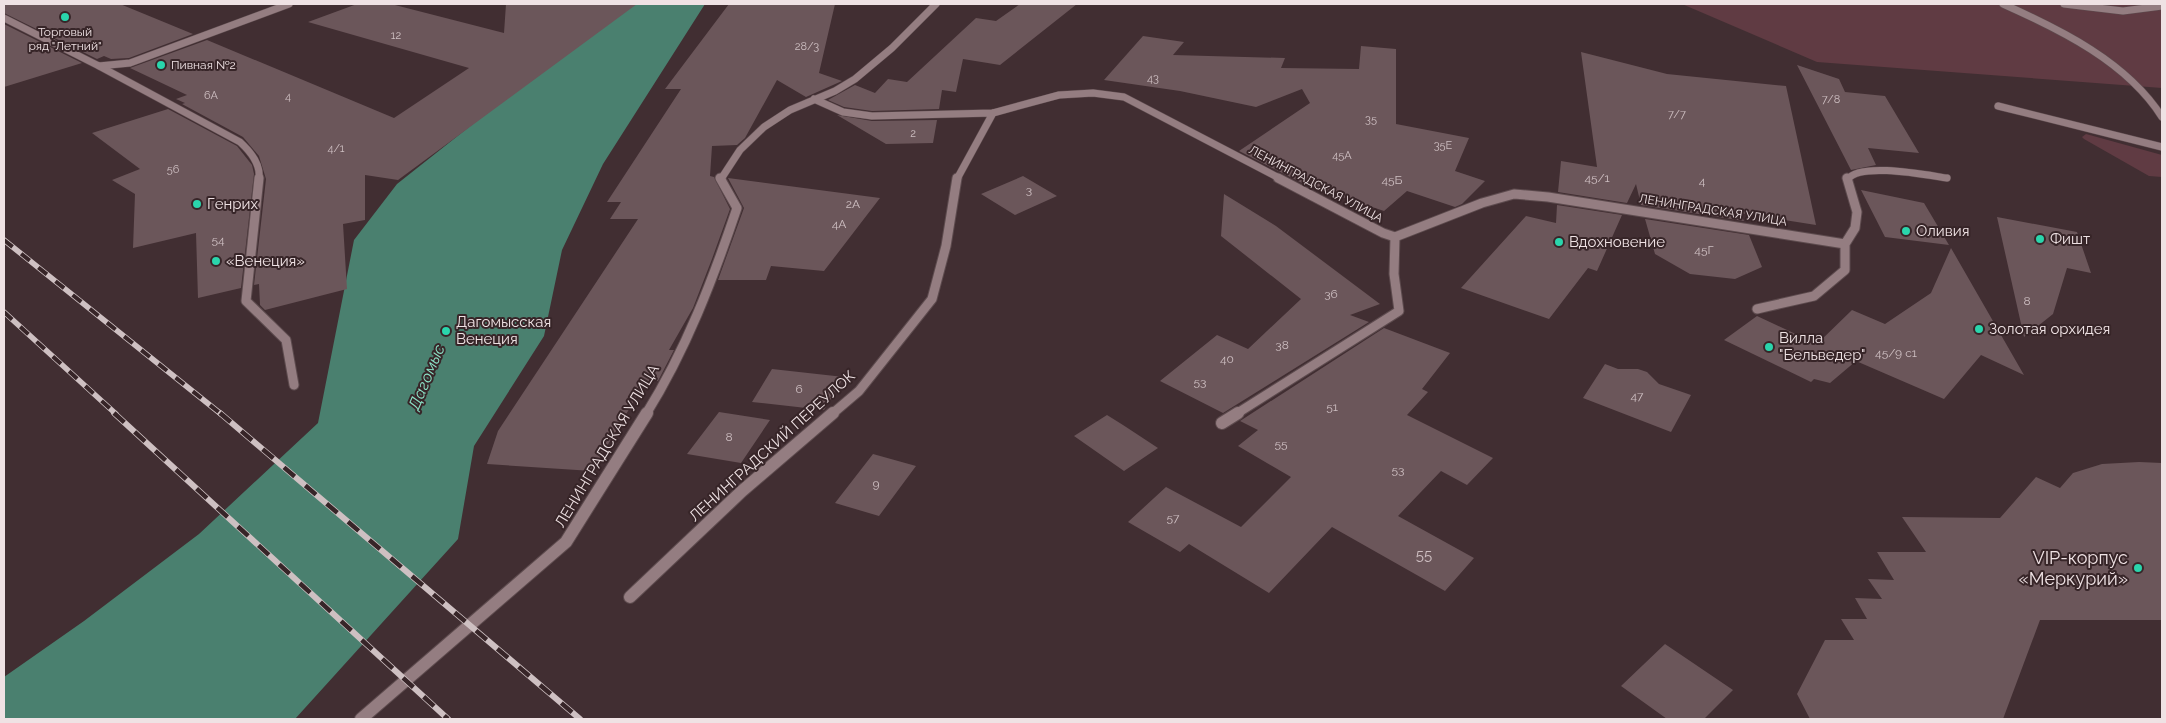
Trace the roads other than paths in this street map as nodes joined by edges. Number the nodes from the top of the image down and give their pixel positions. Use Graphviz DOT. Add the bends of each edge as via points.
graph roads {
  1 [pos="289,4"];
  2 [pos="936,4"];
  3 [pos="2003,4"];
  4 [pos="2064,4"];
  5 [pos="2162,6"];
  6 [pos="4,18"];
  7 [pos="99,66"];
  8 [pos="814,99"];
  9 [pos="1998,106"];
  10 [pos="993,113"];
  11 [pos="2162,117"];
  12 [pos="2162,147"];
  13 [pos="1947,178"];
  14 [pos="1395,237"];
  15 [pos="1845,244"];
  16 [pos="1757,308"];
  17 [pos="294,385"];
  18 [pos="1222,423"];
  19 [pos="630,597"];
  20 [pos="361,719"];
  1 -- 7 [label="street" via="130,64"];
  2 -- 8 [label="street, ЛЕНИНГРАДСКАЯ УЛИЦА" via="902,39 860,74"];
  3 -- 11 [label="street" via="2062,33 2132,81"];
  4 -- 5 [label="street" via="2123,11"];
  6 -- 7 [label="street"];
  7 -- 17 [label="street" via="240,142 252,153 260,173 246,301 286,340"];
  8 -- 10 [label="street, ЛЕНИНГРАДСКАЯ УЛИЦА" via="843,112 872,116"];
  8 -- 20 [label="street, ЛЕНИНГРАДСКАЯ УЛИЦА" via="782,114 752,136 720,178 737,208 711,284 664,386 566,542"];
  9 -- 12 [label="street"];
  10 -- 14 [label="street, ЛЕНИНГРАДСКАЯ УЛИЦА" via="1059,95 1093,93 1124,97"];
  10 -- 19 [label="street, ЛЕНИНГРАДСКИЙ ПЕРЕУЛОК" via="957,178 946,246 932,299 859,391 742,491"];
  13 -- 15 [label="street" via="1879,171 1854,172 1846,178 1857,202 1857,223"];
  14 -- 15 [label="street, ЛЕНИНГРАДСКАЯ УЛИЦА" via="1514,194"];
  14 -- 18 [label="street" via="1394,274 1399,311"];
  15 -- 16 [label="street" via="1845,270 1814,296"];
}
